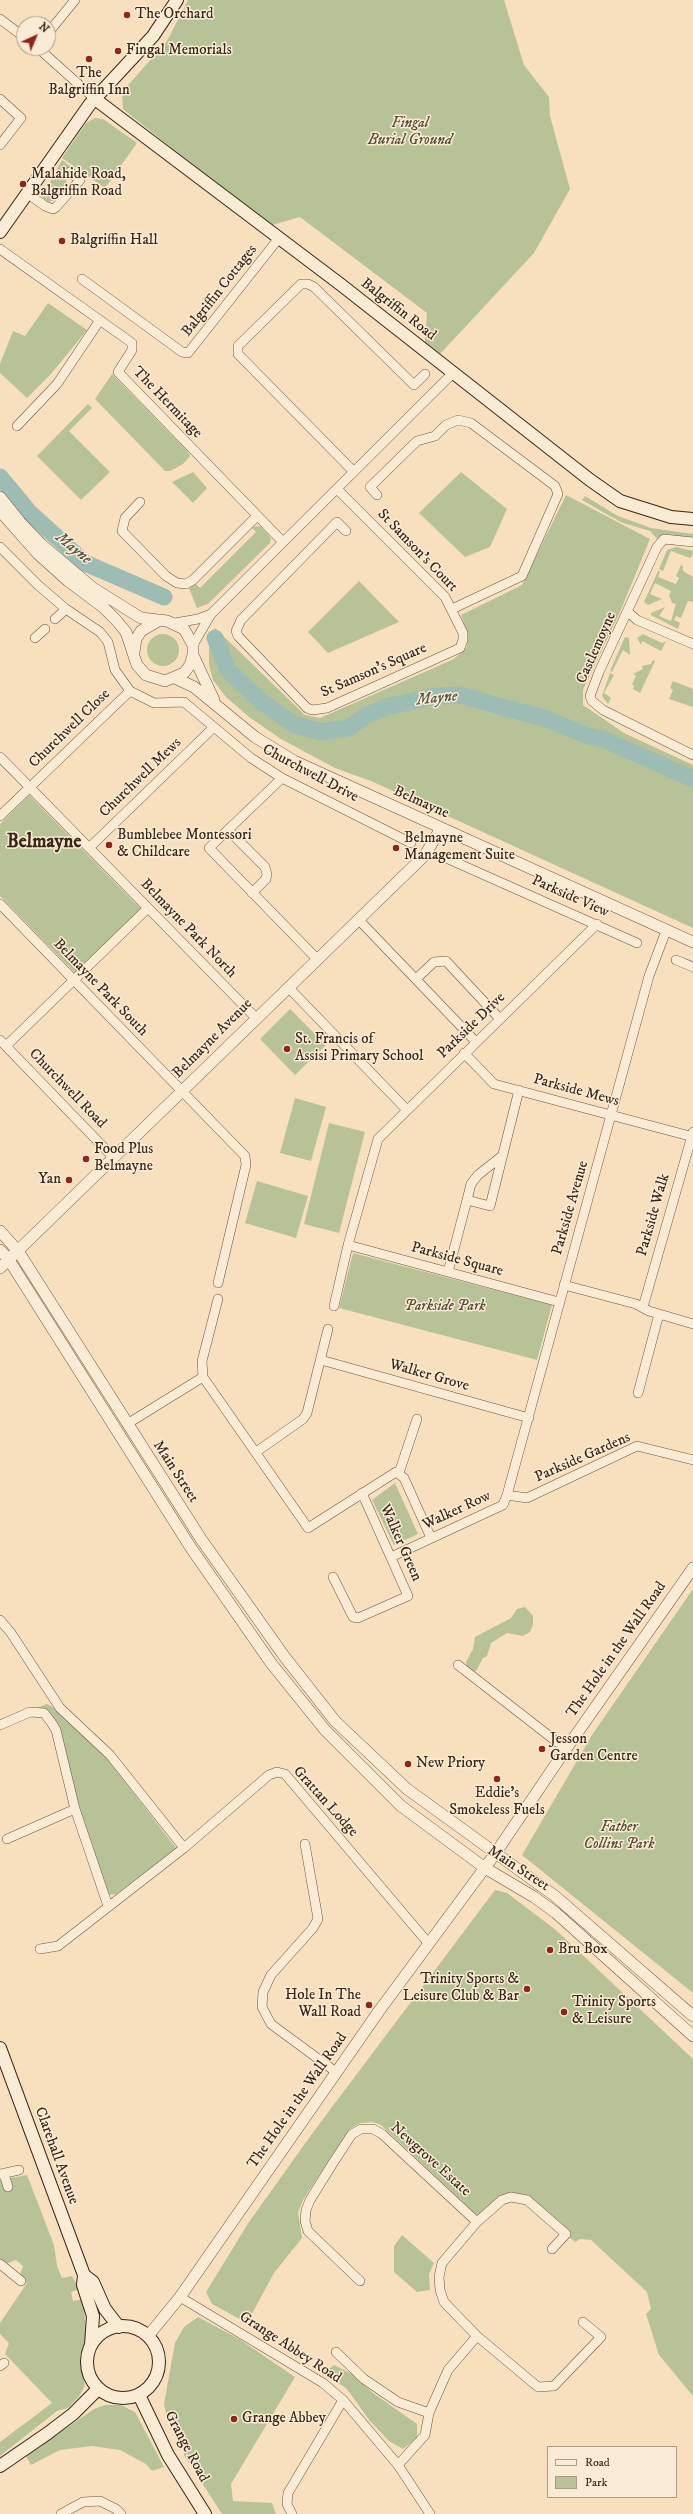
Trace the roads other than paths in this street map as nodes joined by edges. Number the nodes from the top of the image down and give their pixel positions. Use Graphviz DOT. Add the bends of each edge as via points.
graph roads {
  1 [pos="75,0"];
  2 [pos="177,0"];
  3 [pos="0,19"];
  4 [pos="56,23"];
  5 [pos="16,31"];
  6 [pos="47,56"];
  7 [pos="0,99"];
  8 [pos="95,99"];
  9 [pos="0,144"];
  10 [pos="70,172"];
  11 [pos="27,192"];
  12 [pos="0,231"];
  13 [pos="279,238"];
  14 [pos="0,249"];
  15 [pos="82,279"];
  16 [pos="100,320"];
  17 [pos="425,374"];
  18 [pos="452,374"];
  19 [pos="17,426"];
  20 [pos="354,472"];
  21 [pos="337,488"];
  22 [pos="377,495"];
  23 [pos="0,497"];
  24 [pos="140,502"];
  25 [pos="0,511"];
  26 [pos="257,516"];
  27 [pos="693,519"];
  28 [pos="346,531"];
  29 [pos="283,542"];
  30 [pos="693,542"];
  31 [pos="0,547"];
  32 [pos="66,609"];
  33 [pos="452,609"];
  34 [pos="628,612"];
  35 [pos="211,614"];
  36 [pos="55,619"];
  37 [pos="158,621"];
  38 [pos="175,623"];
  39 [pos="45,628"];
  40 [pos="35,638"];
  41 [pos="693,644"];
  42 [pos="193,650"];
  43 [pos="135,658"];
  44 [pos="175,678"];
  45 [pos="130,690"];
  46 [pos="214,702"];
  47 [pos="213,728"];
  48 [pos="693,755"];
  49 [pos="0,757"];
  50 [pos="282,778"];
  51 [pos="30,788"];
  52 [pos="0,816"];
  53 [pos="441,828"];
  54 [pos="228,830"];
  55 [pos="411,843"];
  56 [pos="89,848"];
  57 [pos="446,858"];
  58 [pos="252,892"];
  59 [pos="0,904"];
  60 [pos="148,908"];
  61 [pos="358,920"];
  62 [pos="597,924"];
  63 [pos="666,931"];
  64 [pos="693,942"];
  65 [pos="637,943"];
  66 [pos="316,959"];
  67 [pos="676,960"];
  68 [pos="693,967"];
  69 [pos="416,979"];
  70 [pos="74,981"];
  71 [pos="288,987"];
  72 [pos="256,1018"];
  73 [pos="500,1018"];
  74 [pos="476,1042"];
  75 [pos="3,1043"];
  76 [pos="464,1053"];
  77 [pos="519,1090"];
  78 [pos="181,1092"];
  79 [pos="406,1109"];
  80 [pos="612,1116"];
  81 [pos="692,1134"];
  82 [pos="502,1156"];
  83 [pos="114,1158"];
  84 [pos="466,1200"];
  85 [pos="0,1231"];
  86 [pos="348,1245"];
  87 [pos="0,1250"];
  88 [pos="18,1250"];
  89 [pos="9,1260"];
  90 [pos="0,1268"];
  91 [pos="448,1272"];
  92 [pos="218,1283"];
  93 [pos="564,1285"];
  94 [pos="218,1299"];
  95 [pos="559,1302"];
  96 [pos="334,1306"];
  97 [pos="643,1307"];
  98 [pos="659,1314"];
  99 [pos="693,1324"];
  100 [pos="328,1329"];
  101 [pos="321,1360"];
  102 [pos="203,1377"];
  103 [pos="638,1393"];
  104 [pos="529,1418"];
  105 [pos="417,1419"];
  106 [pos="127,1424"];
  107 [pos="256,1452"];
  108 [pos="693,1460"];
  109 [pos="399,1473"];
  110 [pos="362,1493"];
  111 [pos="507,1495"];
  112 [pos="431,1538"];
  113 [pos="391,1557"];
  114 [pos="693,1568"];
  115 [pos="333,1577"];
  116 [pos="0,1620"];
  117 [pos="458,1665"];
  118 [pos="336,1721"];
  119 [pos="0,1725"];
  120 [pos="325,1730"];
  121 [pos="566,1749"];
  122 [pos="75,1809"];
  123 [pos="7,1839"];
  124 [pos="305,1844"];
  125 [pos="184,1848"];
  126 [pos="495,1854"];
  127 [pos="486,1868"];
  128 [pos="108,1906"];
  129 [pos="429,1944"];
  130 [pos="40,1949"];
  131 [pos="693,2016"];
  132 [pos="693,2036"];
  133 [pos="0,2048"];
  134 [pos="336,2072"];
  135 [pos="19,2170"];
  136 [pos="2,2174"];
  137 [pos="8,2187"];
  138 [pos="477,2222"];
  139 [pos="552,2249"];
  140 [pos="0,2264"];
  141 [pos="84,2275"];
  142 [pos="21,2281"];
  143 [pos="360,2281"];
  144 [pos="180,2297"];
  145 [pos="583,2322"];
  146 [pos="119,2327"];
  147 [pos="148,2336"];
  148 [pos="477,2336"];
  149 [pos="91,2345"];
  150 [pos="336,2352"];
  151 [pos="98,2389"];
  152 [pos="140,2395"];
  153 [pos="343,2400"];
  154 [pos="428,2413"];
  155 [pos="398,2465"];
  156 [pos="0,2466"];
  157 [pos="61,2514"];
  158 [pos="121,2514"];
  159 [pos="205,2514"];
  160 [pos="292,2514"];
  161 [pos="430,2514"];
  1 -- 4 [label="street"];
  2 -- 8 [label="main road" via="153,36"];
  3 -- 5 [label="street"];
  6 -- 8 [label="street"];
  7 -- 9 [label="street" via="21,118"];
  8 -- 11 [label="main road"];
  8 -- 13 [label="main road, Balgriffin Road"];
  10 -- 11 [label="street" via="80,180 56,207 45,206"];
  11 -- 12 [label="main road"];
  13 -- 15 [label="street, Balgriffin Cottages" via="188,353 182,352"];
  13 -- 18 [label="main road, Balgriffin Road"];
  14 -- 16 [label="street, The Hermitage"];
  16 -- 19 [label="street" via="57,384"];
  16 -- 26 [label="street, The Hermitage" via="132,343 132,350 118,372"];
  17 -- 20 [label="street" via="414,385 308,284 301,284 238,346 238,354"];
  18 -- 20 [label="street"];
  18 -- 27 [label="main road, Balgriffin Road" via="620,501 671,517"];
  20 -- 21 [label="street"];
  21 -- 29 [label="street"];
  21 -- 33 [label="street, St Samson's Court" via="445,597"];
  22 -- 33 [label="street, St Samson's Court" via="370,488 417,441 436,436 446,425 458,420 471,423 555,486 558,494 522,576"];
  23 -- 37 [label="street" via="20,522 67,568 132,614"];
  24 -- 26 [label="street" via="125,518 122,531 166,576 177,583 186,584 193,580"];
  25 -- 43 [label="street, Belmayne" via="38,554 116,620 126,632"];
  26 -- 29 [label="street, The Hermitage"];
  28 -- 33 [label="street, St Samson's Square" via="337,522 241,620 236,631 307,708 327,708 460,648 463,633"];
  29 -- 35 [label="street"];
  30 -- 34 [label="street, Castlemoyne" via="671,539 661,542"];
  31 -- 32 [label="street, Churchwell Drive" via="16,565"];
  32 -- 36 [label="street"];
  32 -- 45 [label="street, Churchwell Drive" via="100,632 108,642 115,670"];
  34 -- 41 [label="street, Castlemoyne" via="637,620"];
  34 -- 48 [label="street, Castlemoyne" via="592,689 592,702 632,726"];
  35 -- 38 [label="street"];
  35 -- 42 [label="street"];
  37 -- 38 [label="street"];
  37 -- 43 [label="street" via="141,631 136,639"];
  38 -- 42 [label="street, Belmayne" via="184,629"];
  39 -- 40 [label="street"];
  42 -- 44 [label="street" via="187,669"];
  42 -- 46 [label="street, Belmayne"];
  43 -- 44 [label="street, Belmayne" via="146,675 165,681"];
  44 -- 46 [label="street, Belmayne" via="194,687"];
  45 -- 47 [label="street, Churchwell Drive" via="154,703 184,702"];
  45 -- 51 [label="street, Churchwell Close"];
  46 -- 53 [label="street, Belmayne" via="236,723 283,755"];
  47 -- 50 [label="street, Churchwell Drive" via="250,758"];
  47 -- 56 [label="street, Churchwell Mews"];
  49 -- 51 [label="street, Belmayne Park North"];
  50 -- 54 [label="street"];
  50 -- 55 [label="street, Churchwell Drive"];
  51 -- 52 [label="street, Churchwell Close"];
  51 -- 56 [label="street, Belmayne Park North"];
  53 -- 61 [label="street, Belmayne Avenue" via="425,855"];
  53 -- 63 [label="street, Belmayne"];
  54 -- 58 [label="street" via="265,867 266,879"];
  54 -- 58 [label="street" via="209,848"];
  56 -- 60 [label="street, Belmayne Park North"];
  57 -- 62 [label="street, Parkside View"];
  58 -- 66 [label="street"];
  59 -- 70 [label="street, Belmayne Park South"];
  60 -- 70 [label="street"];
  60 -- 72 [label="street, Belmayne Park North"];
  61 -- 66 [label="street, Belmayne Avenue"];
  61 -- 69 [label="street"];
  62 -- 65 [label="street, Parkside View"];
  62 -- 73 [label="street, Parkside Drive"];
  63 -- 64 [label="street, Belmayne"];
  63 -- 80 [label="street, Parkside Avenue" via="649,976"];
  66 -- 71 [label="street, Belmayne Avenue"];
  67 -- 68 [label="street"];
  69 -- 73 [label="street" via="434,962 446,961"];
  69 -- 74 [label="street"];
  70 -- 75 [label="street"];
  70 -- 78 [label="street, Belmayne Park South"];
  71 -- 72 [label="street, Belmayne Avenue"];
  71 -- 79 [label="street"];
  72 -- 78 [label="street, Belmayne Avenue"];
  73 -- 74 [label="street, Parkside Drive"];
  74 -- 76 [label="street, Parkside Drive"];
  75 -- 83 [label="street, Churchwell Road"];
  76 -- 77 [label="street, Parkside Mews" via="494,1084"];
  76 -- 79 [label="street, Parkside Drive"];
  77 -- 80 [label="street, Parkside Mews"];
  77 -- 82 [label="street"];
  78 -- 83 [label="street, Belmayne Avenue"];
  78 -- 92 [label="street, Belmayne Park South" via="245,1156 246,1165"];
  79 -- 86 [label="street, Parkside Drive" via="378,1139"];
  80 -- 81 [label="street, Parkside Mews"];
  80 -- 93 [label="street, Parkside Avenue"];
  81 -- 97 [label="street, Parkside Walk"];
  82 -- 84 [label="street" via="478,1175 471,1184"];
  82 -- 84 [label="street" via="490,1206"];
  83 -- 88 [label="street, Belmayne Avenue"];
  84 -- 91 [label="street"];
  85 -- 88 [label="street, Main Street"];
  86 -- 91 [label="street, Parkside Square"];
  86 -- 96 [label="street, Parkside Drive"];
  87 -- 89 [label="street, Main Street"];
  88 -- 89 [label="street, Belmayne Avenue"];
  88 -- 106 [label="street, Main Street"];
  89 -- 90 [label="street, Belmayne Avenue"];
  89 -- 120 [label="street, Main Street" via="191,1548 271,1663"];
  91 -- 95 [label="street, Parkside Square"];
  93 -- 95 [label="street, Parkside Avenue"];
  93 -- 97 [label="street"];
  94 -- 102 [label="street" via="202,1361"];
  95 -- 104 [label="street, Parkside Avenue"];
  97 -- 98 [label="street"];
  98 -- 99 [label="street"];
  98 -- 103 [label="street"];
  100 -- 101 [label="street"];
  101 -- 104 [label="street, Walker Grove"];
  101 -- 107 [label="street" via="307,1413 303,1419"];
  102 -- 106 [label="street"];
  102 -- 107 [label="street"];
  104 -- 111 [label="street, Parkside Avenue"];
  105 -- 109 [label="street"];
  106 -- 118 [label="street, Main Street" via="201,1539 284,1656"];
  107 -- 110 [label="street, Walker Green" via="308,1528"];
  108 -- 111 [label="street, Parkside Gardens" via="637,1446 535,1495 520,1498"];
  109 -- 110 [label="street, Walker Green" via="392,1473"];
  109 -- 112 [label="street, Walker Green" via="404,1478"];
  110 -- 113 [label="street, Walker Green"];
  111 -- 112 [label="street, Walker Row" via="503,1505"];
  112 -- 113 [label="street, Walker Row"];
  113 -- 115 [label="street, Walker Green" via="408,1596 358,1618 351,1615"];
  114 -- 121 [label="street, The Hole in the Wall Road"];
  116 -- 125 [label="street" via="60,1708 110,1755"];
  117 -- 121 [label="street"];
  118 -- 120 [label="street"];
  118 -- 126 [label="street, Main Street" via="407,1788"];
  119 -- 122 [label="street" via="30,1712 44,1713 52,1722"];
  120 -- 127 [label="street, Main Street" via="401,1806"];
  121 -- 126 [label="street, The Hole in the Wall Road"];
  122 -- 123 [label="street"];
  122 -- 128 [label="street"];
  124 -- 134 [label="street" via="318,1919 271,1975 263,1992 262,2007 271,2024"];
  125 -- 128 [label="street, Grattan Lodge"];
  125 -- 129 [label="street, Grattan Lodge" via="269,1775 277,1772 285,1774"];
  126 -- 127 [label="street, The Hole in the Wall Road"];
  126 -- 131 [label="street, Main Street" via="555,1896"];
  127 -- 129 [label="street, The Hole in the Wall Road"];
  127 -- 132 [label="street, Main Street" via="534,1896 556,1913"];
  128 -- 130 [label="street, Grattan Lodge" via="58,1946"];
  129 -- 134 [label="street, The Hole in the Wall Road"];
  133 -- 141 [label="main road, Clarehall Avenue"];
  134 -- 144 [label="street, The Hole in the Wall Road"];
  135 -- 136 [label="street"];
  136 -- 137 [label="street"];
  138 -- 139 [label="street" via="502,2200 515,2197 527,2200 566,2234"];
  138 -- 143 [label="street, Newgrove Estate" via="382,2134 373,2129 361,2129 352,2134 322,2181 306,2210 305,2221 308,2231"];
  138 -- 148 [label="street" via="442,2263 439,2277 444,2302"];
  140 -- 142 [label="street" via="14,2269"];
  141 -- 146 [label="main road, Clarehall Avenue" via="93,2282 105,2309"];
  141 -- 149 [label="main road, Clarehall Avenue" via="83,2285 93,2316"];
  144 -- 147 [label="street, The Hole in the Wall Road"];
  144 -- 153 [label="street, Grange Abbey Road" via="323,2383"];
  145 -- 148 [label="street" via="601,2337 554,2386 545,2388 530,2383"];
  146 -- 147 [label="main road" via="138,2329"];
  146 -- 149 [label="main road" via="104,2332"];
  147 -- 152 [label="main road" via="159,2356 159,2368 152,2384"];
  148 -- 154 [label="street" via="448,2370"];
  149 -- 151 [label="main road" via="87,2370"];
  150 -- 154 [label="street" via="364,2379 398,2402"];
  151 -- 152 [label="main road" via="118,2398"];
  151 -- 156 [label="main road" via="54,2429"];
  152 -- 159 [label="main road, Grange Road" via="168,2455"];
  153 -- 155 [label="street, Grange Abbey Road"];
  153 -- 160 [label="street" via="288,2493 286,2504"];
  154 -- 155 [label="street" via="425,2435"];
  155 -- 161 [label="street, Grange Abbey Road"];
  157 -- 158 [label="street" via="83,2502 100,2501"];
}
